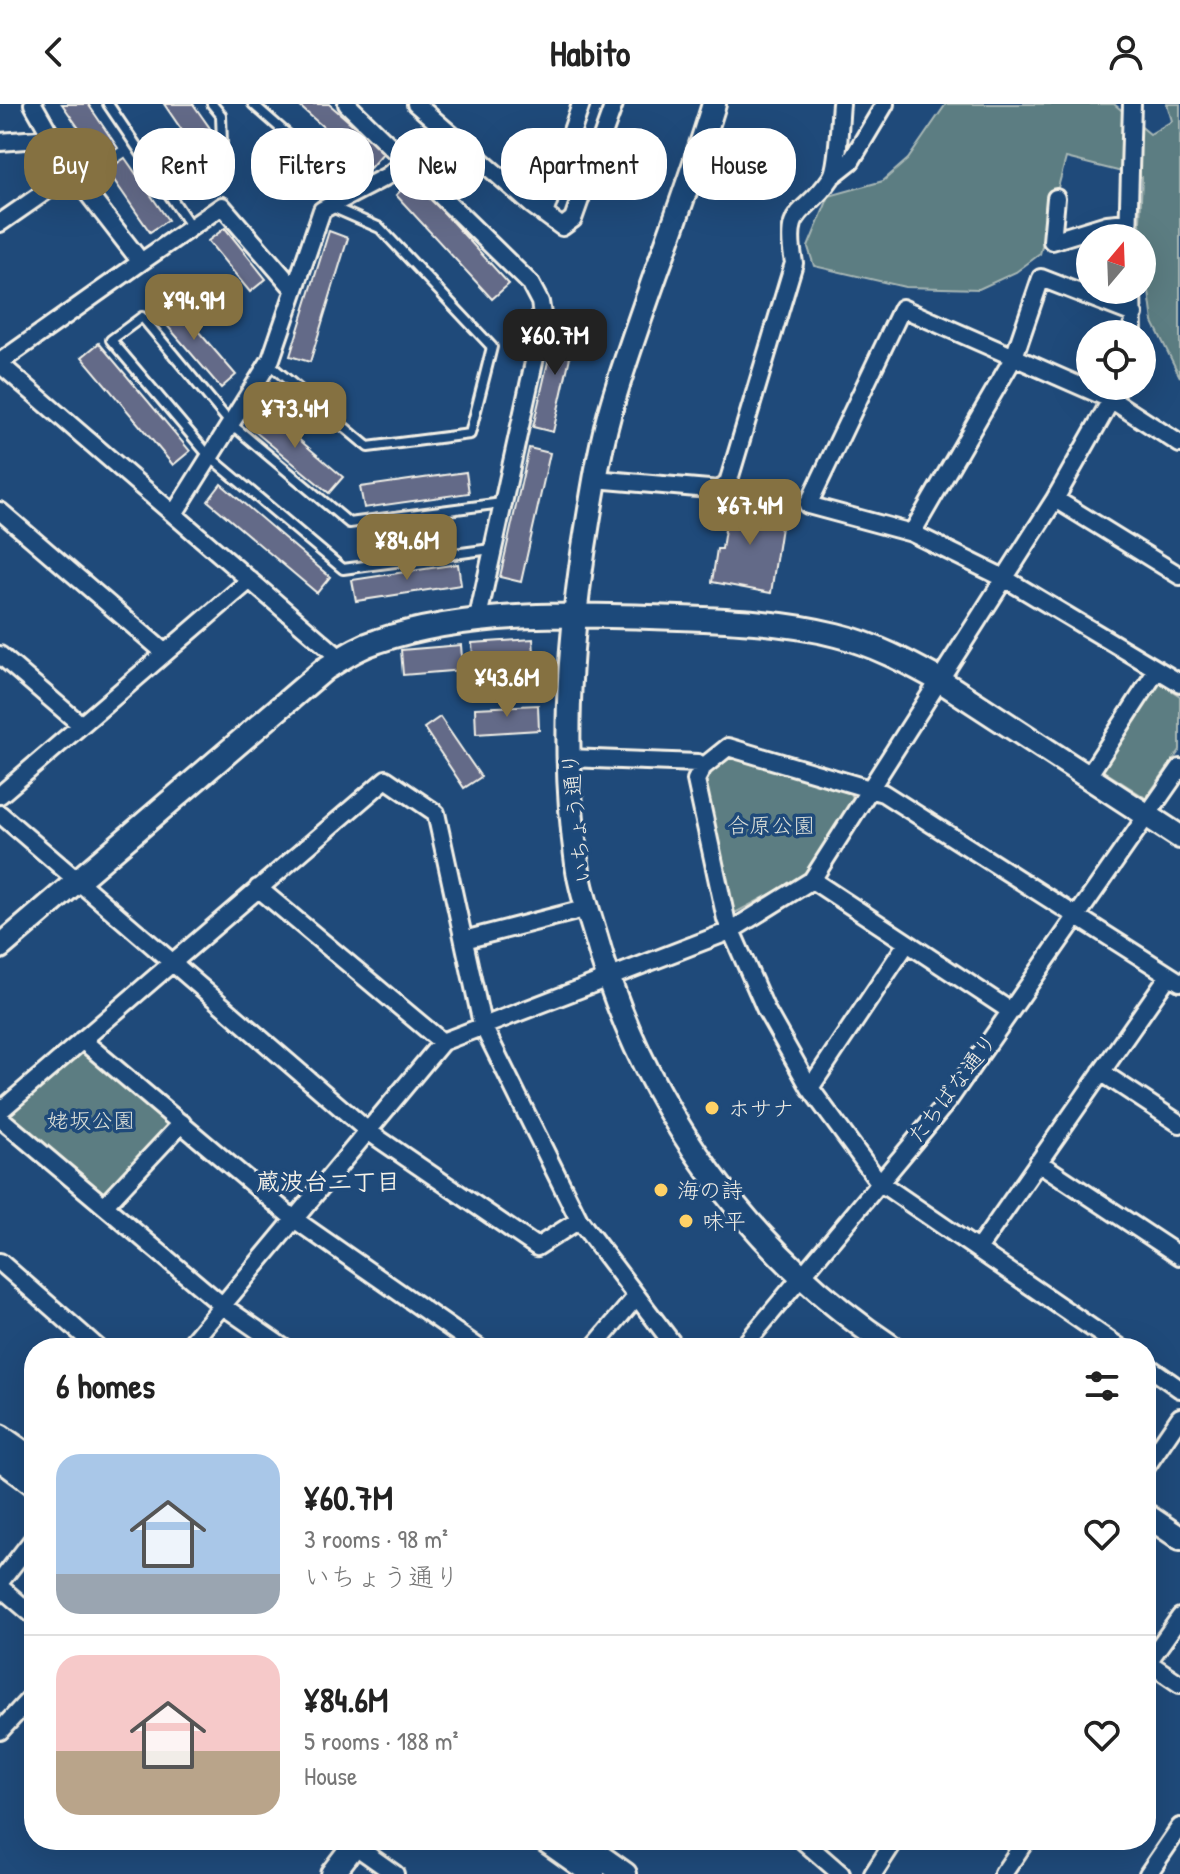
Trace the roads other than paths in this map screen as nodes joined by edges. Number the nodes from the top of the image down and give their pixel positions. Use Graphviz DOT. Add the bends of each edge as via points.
graph roads {
  1 [pos="33,104"];
  2 [pos="108,104"];
  3 [pos="212,104"];
  4 [pos="253,104"];
  5 [pos="347,104"];
  6 [pos="581,104"];
  7 [pos="614,104"];
  8 [pos="714,104"];
  9 [pos="841,104"];
  10 [pos="885,104"];
  11 [pos="1132,104"];
  12 [pos="421,106"];
  13 [pos="46,128"];
  14 [pos="221,128"];
  15 [pos="281,128"];
  16 [pos="24,140"];
  17 [pos="133,141"];
  18 [pos="0,142"];
  19 [pos="390,146"];
  20 [pos="832,176"];
  21 [pos="1056,198"];
  22 [pos="33,200"];
  23 [pos="93,200"];
  24 [pos="173,200"];
  25 [pos="342,200"];
  26 [pos="446,200"];
  27 [pos="330,206"];
  28 [pos="544,214"];
  29 [pos="0,223"];
  30 [pos="1128,224"];
  31 [pos="192,228"];
  32 [pos="1076,234"];
  33 [pos="141,262"];
  34 [pos="294,289"];
  35 [pos="1133,304"];
  36 [pos="1134,314"];
  37 [pos="1134,320"];
  38 [pos="1014,357"];
  39 [pos="0,363"];
  40 [pos="268,363"];
  41 [pos="1076,379"];
  42 [pos="1112,400"];
  43 [pos="1125,400"];
  44 [pos="230,423"];
  45 [pos="1180,444"];
  46 [pos="210,457"];
  47 [pos="595,479"];
  48 [pos="1055,499"];
  49 [pos="502,503"];
  50 [pos="0,511"];
  51 [pos="174,514"];
  52 [pos="912,533"];
  53 [pos="491,549"];
  54 [pos="1180,576"];
  55 [pos="1004,578"];
  56 [pos="250,580"];
  57 [pos="574,616"];
  58 [pos="477,622"];
  59 [pos="164,652"];
  60 [pos="0,655"];
  61 [pos="341,659"];
  62 [pos="1157,670"];
  63 [pos="941,681"];
  64 [pos="1180,683"];
  65 [pos="80,724"];
  66 [pos="568,758"];
  67 [pos="703,767"];
  68 [pos="1180,768"];
  69 [pos="1088,776"];
  70 [pos="872,788"];
  71 [pos="0,795"];
  72 [pos="0,814"];
  73 [pos="1145,814"];
  74 [pos="1180,837"];
  75 [pos="812,880"];
  76 [pos="78,881"];
  77 [pos="258,888"];
  78 [pos="588,908"];
  79 [pos="1075,914"];
  80 [pos="730,931"];
  81 [pos="464,940"];
  82 [pos="907,943"];
  83 [pos="0,947"];
  84 [pos="171,963"];
  85 [pos="1174,978"];
  86 [pos="607,979"];
  87 [pos="1009,1010"];
  88 [pos="482,1024"];
  89 [pos="82,1040"];
  90 [pos="442,1042"];
  91 [pos="1101,1072"];
  92 [pos="810,1088"];
  93 [pos="0,1111"];
  94 [pos="0,1118"];
  95 [pos="182,1123"];
  96 [pos="1180,1124"];
  97 [pos="369,1132"];
  98 [pos="1038,1162"];
  99 [pos="879,1182"];
  100 [pos="105,1205"];
  101 [pos="294,1219"];
  102 [pos="579,1220"];
  103 [pos="978,1249"];
  104 [pos="1180,1256"];
  105 [pos="0,1262"];
  106 [pos="802,1278"];
  107 [pos="636,1297"];
  108 [pos="223,1306"];
  109 [pos="87,1338"];
  110 [pos="196,1338"];
  111 [pos="269,1338"];
  112 [pos="465,1338"];
  113 [pos="601,1338"];
  114 [pos="668,1338"];
  115 [pos="751,1338"];
  116 [pos="880,1338"];
  117 [pos="1107,1338"];
  118 [pos="1156,1372"];
  119 [pos="1180,1389"];
  120 [pos="1180,1417"];
  121 [pos="0,1436"];
  122 [pos="1156,1452"];
  123 [pos="24,1453"];
  124 [pos="0,1459"];
  125 [pos="24,1477"];
  126 [pos="1156,1522"];
  127 [pos="1180,1538"];
  128 [pos="24,1552"];
  129 [pos="0,1584"];
  130 [pos="24,1607"];
  131 [pos="1180,1617"];
  132 [pos="1156,1650"];
  133 [pos="1156,1669"];
  134 [pos="1180,1684"];
  135 [pos="24,1704"];
  136 [pos="1,1728"];
  137 [pos="1180,1827"];
  138 [pos="350,1850"];
  139 [pos="366,1850"];
  140 [pos="559,1850"];
  141 [pos="591,1850"];
  142 [pos="813,1850"];
  143 [pos="889,1850"];
  144 [pos="1019,1850"];
  145 [pos="332,1874"];
  146 [pos="395,1874"];
  147 [pos="593,1874"];
  148 [pos="625,1874"];
  149 [pos="841,1874"];
  150 [pos="873,1874"];
  151 [pos="1003,1874"];
  152 [pos="1148,1874"];
  1 -- 13 [label="street"];
  2 -- 17 [label="lane"];
  3 -- 14 [label="lane" via="221,115"];
  4 -- 15 [label="lane"];
  5 -- 19 [label="street"];
  6 -- 28 [label="street"];
  7 -- 28 [label="street" via="573,219 562,227"];
  8 -- 47 [label="street, いちょう通り" via="613,400"];
  9 -- 20 [label="street"];
  10 -- 20 [label="street" via="851,161"];
  11 -- 30 [label="street"];
  12 -- 28 [label="street"];
  16 -- 18 [label="street"];
  20 -- 47 [label="street" via="792,220 794,263 728,483 720,490"];
  21 -- 32 [label="street" via="1052,241"];
  22 -- 29 [label="street"];
  23 -- 33 [label="street"];
  24 -- 31 [label="lane"];
  25 -- 27 [label="street"];
  26 -- 49 [label="street" via="530,283 540,302 543,321"];
  27 -- 34 [label="street" via="322,210 312,233"];
  27 -- 40 [label="lane" via="380,228 492,347 470,434 368,447"];
  31 -- 33 [label="street"];
  31 -- 34 [label="street" via="222,206"];
  33 -- 39 [label="street"];
  34 -- 40 [label="street"];
  35 -- 36 [label="street"];
  36 -- 37 [label="street"];
  36 -- 38 [label="street" via="1041,278"];
  38 -- 41 [label="street"];
  38 -- 52 [label="street"];
  38 -- 52 [label="street" via="902,308 808,505"];
  39 -- 51 [label="street"];
  40 -- 44 [label="street"];
  42 -- 48 [label="street"];
  43 -- 45 [label="street"];
  44 -- 46 [label="street"];
  44 -- 46 [label="lane" via="142,317 111,340"];
  44 -- 49 [label="lane" via="349,523"];
  46 -- 51 [label="street"];
  46 -- 53 [label="lane" via="343,569"];
  47 -- 57 [label="street, いちょう通り"];
  48 -- 54 [label="street"];
  48 -- 55 [label="street"];
  49 -- 53 [label="street"];
  50 -- 59 [label="street"];
  51 -- 56 [label="street"];
  52 -- 55 [label="street"];
  53 -- 58 [label="street"];
  55 -- 62 [label="street"];
  55 -- 63 [label="street"];
  56 -- 59 [label="street"];
  56 -- 61 [label="street"];
  57 -- 58 [label="street"];
  57 -- 63 [label="street" via="794,627 873,647"];
  57 -- 66 [label="street, いちょう通り"];
  58 -- 61 [label="street" via="380,640"];
  59 -- 65 [label="street"];
  60 -- 65 [label="street"];
  61 -- 76 [label="street"];
  62 -- 64 [label="street"];
  62 -- 69 [label="street"];
  63 -- 69 [label="street"];
  63 -- 70 [label="street"];
  65 -- 71 [label="street"];
  66 -- 67 [label="street"];
  66 -- 78 [label="street, いちょう通り" via="577,867"];
  67 -- 70 [label="street" via="728,747"];
  67 -- 80 [label="street" via="696,780"];
  68 -- 73 [label="street, たちばな通り"];
  69 -- 73 [label="street"];
  70 -- 75 [label="street"];
  70 -- 79 [label="street"];
  72 -- 76 [label="street"];
  73 -- 74 [label="street"];
  73 -- 79 [label="street, たちばな通り"];
  75 -- 80 [label="street"];
  75 -- 82 [label="street"];
  76 -- 83 [label="street"];
  76 -- 84 [label="street"];
  77 -- 81 [label="street" via="386,779 436,813"];
  77 -- 84 [label="street"];
  77 -- 90 [label="street"];
  78 -- 81 [label="street"];
  78 -- 86 [label="street, いちょう通り"];
  79 -- 85 [label="street"];
  79 -- 87 [label="street, たちばな通り"];
  80 -- 86 [label="street"];
  80 -- 92 [label="street"];
  81 -- 88 [label="street"];
  82 -- 87 [label="street"];
  82 -- 92 [label="street"];
  84 -- 89 [label="street"];
  84 -- 97 [label="street"];
  85 -- 91 [label="street"];
  86 -- 88 [label="street"];
  86 -- 106 [label="street, いちょう通り" via="642,1062 677,1124 713,1179"];
  87 -- 99 [label="street, たちばな通り" via="948,1101"];
  88 -- 90 [label="street"];
  88 -- 102 [label="street"];
  89 -- 93 [label="street"];
  89 -- 95 [label="street"];
  90 -- 97 [label="street"];
  91 -- 96 [label="street"];
  91 -- 98 [label="street"];
  92 -- 99 [label="street"];
  94 -- 100 [label="street"];
  95 -- 100 [label="street"];
  95 -- 101 [label="street"];
  97 -- 101 [label="street"];
  97 -- 102 [label="street" via="537,1247"];
  98 -- 103 [label="street"];
  98 -- 104 [label="street"];
  99 -- 103 [label="street"];
  99 -- 106 [label="street, たちばな通り"];
  100 -- 108 [label="street"];
  101 -- 108 [label="street"];
  101 -- 112 [label="street"];
  102 -- 107 [label="street"];
  103 -- 117 [label="street"];
  105 -- 109 [label="street"];
  106 -- 115 [label="street, たちばな通り"];
  106 -- 116 [label="street, いちょう通り"];
  107 -- 113 [label="street"];
  107 -- 114 [label="street"];
  108 -- 110 [label="street"];
  108 -- 111 [label="street"];
  118 -- 119 [label="street"];
  120 -- 122 [label="street"];
  121 -- 123 [label="street"];
  124 -- 125 [label="street"];
  126 -- 127 [label="street"];
  128 -- 129 [label="street"];
  129 -- 130 [label="street"];
  131 -- 132 [label="street"];
  133 -- 134 [label="street"];
  135 -- 136 [label="street"];
  137 -- 152 [label="street"];
  138 -- 145 [label="street"];
  139 -- 146 [label="street"];
  140 -- 147 [label="street"];
  141 -- 148 [label="street"];
  142 -- 149 [label="street"];
  143 -- 150 [label="street"];
  144 -- 151 [label="street"];
}
